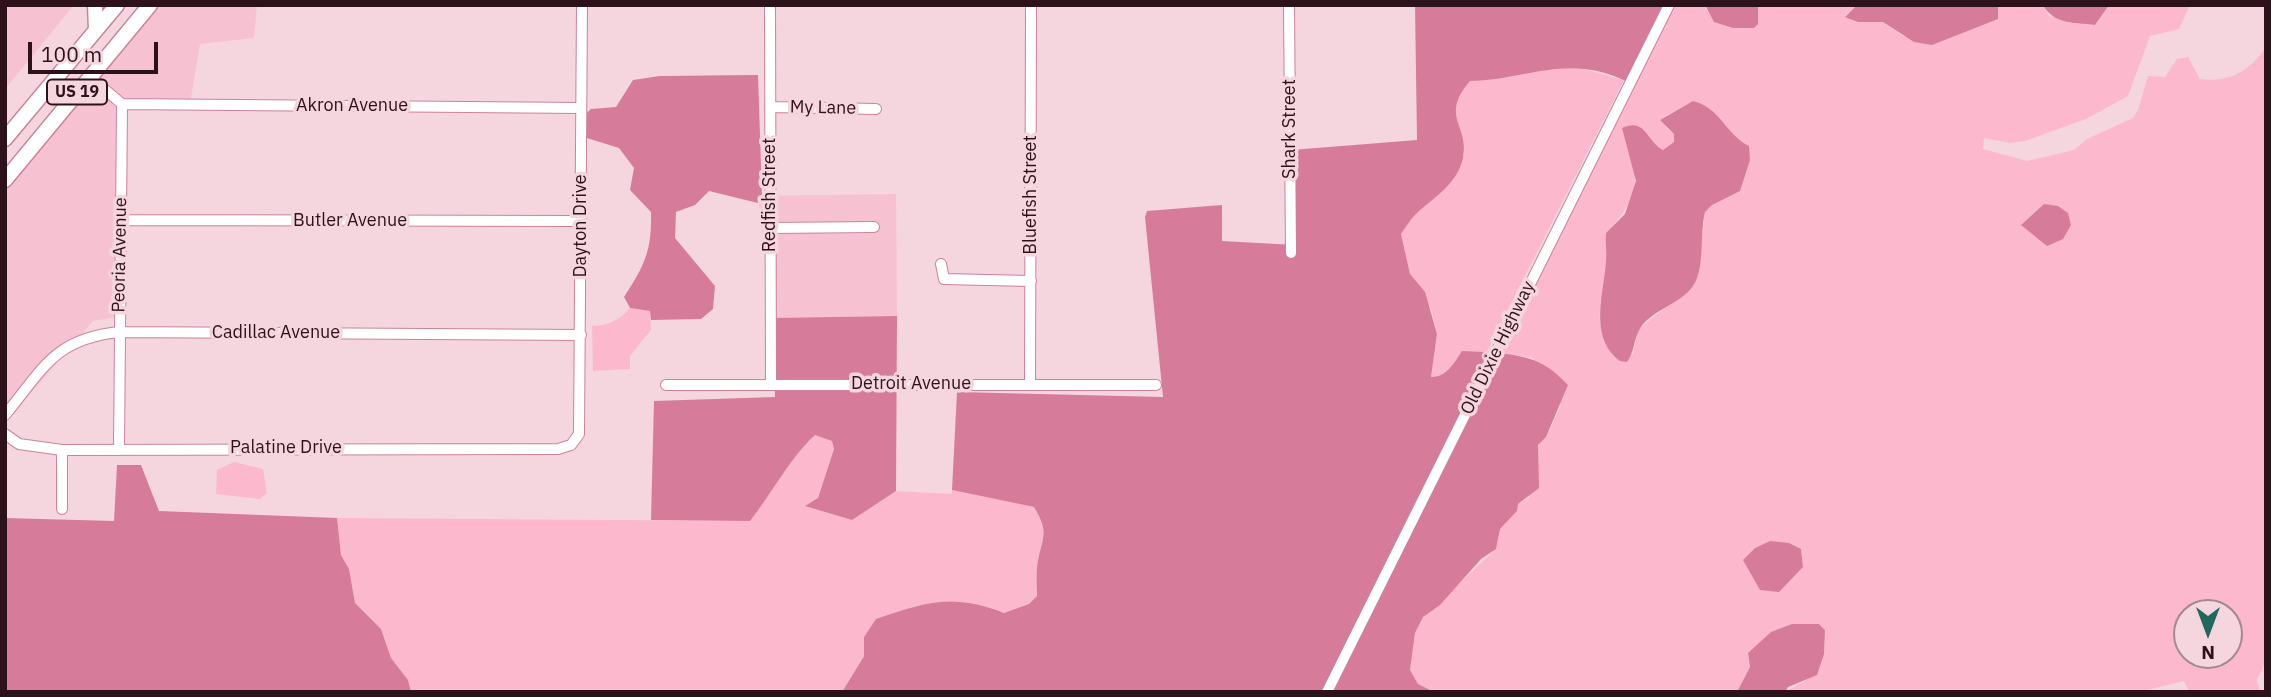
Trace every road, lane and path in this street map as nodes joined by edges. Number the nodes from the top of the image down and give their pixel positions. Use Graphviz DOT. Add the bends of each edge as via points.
graph roads {
  1 [pos="95,5"];
  2 [pos="117,5"];
  3 [pos="150,5"];
  4 [pos="582,5"];
  5 [pos="770,5"];
  6 [pos="1031,5"];
  7 [pos="1289,5"];
  8 [pos="1669,5"];
  9 [pos="96,30"];
  10 [pos="90,77"];
  11 [pos="122,104"];
  12 [pos="770,107"];
  13 [pos="581,108"];
  14 [pos="876,109"];
  15 [pos="5,139"];
  16 [pos="5,180"];
  17 [pos="120,220"];
  18 [pos="581,221"];
  19 [pos="873,227"];
  20 [pos="771,228"];
  21 [pos="1291,253"];
  22 [pos="941,264"];
  23 [pos="1031,281"];
  24 [pos="119,331"];
  25 [pos="581,335"];
  26 [pos="771,384"];
  27 [pos="1030,384"];
  28 [pos="666,385"];
  29 [pos="1156,385"];
  30 [pos="5,415"];
  31 [pos="5,435"];
  32 [pos="571,445"];
  33 [pos="119,448"];
  34 [pos="62,450"];
  35 [pos="62,509"];
  36 [pos="1327,692"];
  1 -- 9 [label="highway"];
  2 -- 9 [label="highway, US 19"];
  3 -- 10 [label="highway, US 19"];
  4 -- 13 [label="street, Dayton Drive"];
  5 -- 12 [label="street, Redfish Street"];
  6 -- 23 [label="street, Bluefish Street"];
  7 -- 21 [label="street, Shark Street"];
  8 -- 36 [label="street, Old Dixie Highway"];
  9 -- 15 [label="highway, US 19"];
  10 -- 11 [label="street"];
  10 -- 16 [label="highway, US 19"];
  11 -- 13 [label="street, Akron Avenue"];
  11 -- 17 [label="street, Peoria Avenue"];
  12 -- 14 [label="street, My Lane"];
  12 -- 20 [label="street, Redfish Street"];
  13 -- 18 [label="street, Dayton Drive"];
  17 -- 18 [label="street, Butler Avenue"];
  17 -- 24 [label="street, Peoria Avenue"];
  18 -- 25 [label="street, Dayton Drive"];
  19 -- 20 [label="street"];
  20 -- 26 [label="street, Redfish Street"];
  22 -- 23 [label="street" via="944,279"];
  23 -- 27 [label="street, Bluefish Street"];
  24 -- 25 [label="street, Cadillac Avenue"];
  24 -- 30 [label="street, Cadillac Avenue" via="89,335 60,349"];
  24 -- 33 [label="street, Peoria Avenue"];
  25 -- 32 [label="street, Dayton Drive" via="579,434"];
  26 -- 27 [label="street, Detroit Avenue"];
  26 -- 28 [label="street, Detroit Avenue"];
  27 -- 29 [label="street, Detroit Avenue"];
  31 -- 34 [label="street, Palatine Drive" via="19,444"];
  32 -- 33 [label="street, Palatine Drive" via="558,449"];
  33 -- 34 [label="street, Palatine Drive"];
  34 -- 35 [label="street"];
}
